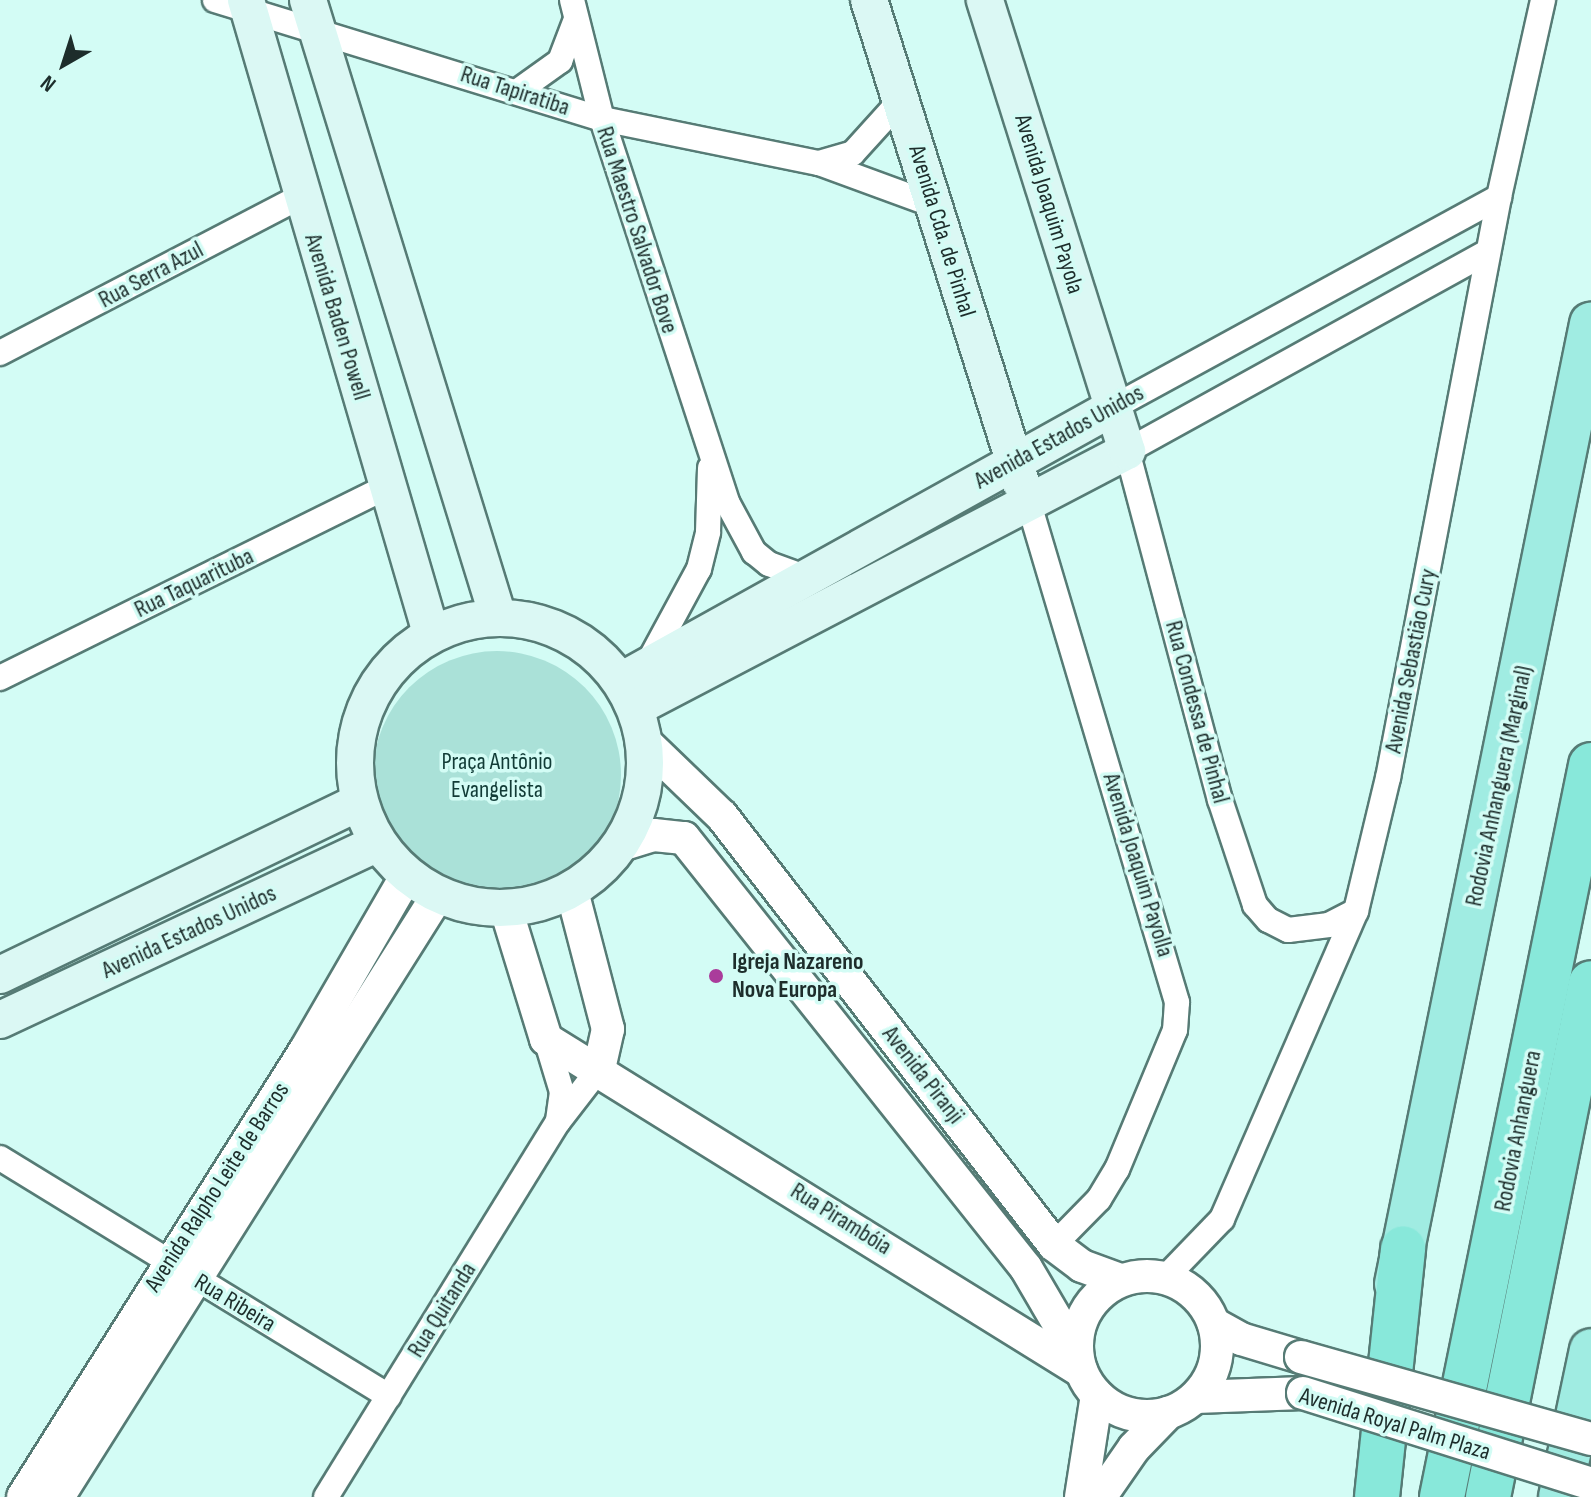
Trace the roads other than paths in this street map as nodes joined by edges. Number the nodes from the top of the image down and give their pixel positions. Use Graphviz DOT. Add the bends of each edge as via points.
graph roads {
  1 [pos="869,0"];
  2 [pos="985,0"];
  3 [pos="1543,0"];
  4 [pos="236,3"];
  5 [pos="574,8"];
  6 [pos="312,15"];
  7 [pos="518,91"];
  8 [pos="901,100"];
  9 [pos="602,119"];
  10 [pos="819,163"];
  11 [pos="301,196"];
  12 [pos="1499,197"];
  13 [pos="934,205"];
  14 [pos="1488,252"];
  15 [pos="1591,324"];
  16 [pos="0,353"];
  17 [pos="1112,408"];
  18 [pos="1127,451"];
  19 [pos="710,457"];
  20 [pos="1013,463"];
  21 [pos="387,487"];
  22 [pos="1029,504"];
  23 [pos="805,577"];
  24 [pos="498,617"];
  25 [pos="431,633"];
  26 [pos="0,678"];
  27 [pos="636,700"];
  28 [pos="1591,765"];
  29 [pos="359,802"];
  30 [pos="378,843"];
  31 [pos="621,845"];
  32 [pos="407,875"];
  33 [pos="572,891"];
  34 [pos="438,895"];
  35 [pos="506,909"];
  36 [pos="1356,911"];
  37 [pos="0,975"];
  38 [pos="1591,983"];
  39 [pos="0,1020"];
  40 [pos="546,1039"];
  41 [pos="599,1069"];
  42 [pos="558,1122"];
  43 [pos="0,1158"];
  44 [pos="1054,1245"];
  45 [pos="1403,1248"];
  46 [pos="180,1270"];
  47 [pos="1165,1278"];
  48 [pos="1120,1280"];
  49 [pos="1214,1324"];
  50 [pos="1591,1350"];
  51 [pos="1085,1374"];
  52 [pos="389,1396"];
  53 [pos="1196,1397"];
  54 [pos="1168,1413"];
  55 [pos="1591,1439"];
  56 [pos="1591,1484"];
  57 [pos="23,1497"];
  58 [pos="58,1497"];
  59 [pos="326,1497"];
  60 [pos="1081,1497"];
  61 [pos="1100,1497"];
  62 [pos="1356,1497"];
  63 [pos="1377,1497"];
  64 [pos="1442,1497"];
  65 [pos="1488,1497"];
  66 [pos="1560,1497"];
  1 -- 8 [label="main road, Avenida Cda. de Pinhal"];
  2 -- 17 [label="main road, Avenida Joaquim Payola"];
  3 -- 12 [label="street, Avenida Sebastião Cury"];
  4 -- 6 [label="street, Rua Tapiratiba"];
  4 -- 11 [label="main road, Avenida Baden Powell"];
  5 -- 7 [label="street" via="560,61"];
  5 -- 9 [label="street, Rua Maestro Salvador Bove"];
  6 -- 7 [label="street, Rua Tapiratiba"];
  6 -- 24 [label="main road"];
  7 -- 9 [label="street, Rua Tapiratiba"];
  8 -- 10 [label="street" via="853,153"];
  8 -- 13 [label="main road, Avenida Cda. de Pinhal"];
  9 -- 10 [label="street, Rua Tapiratiba"];
  9 -- 19 [label="street, Rua Maestro Salvador Bove"];
  10 -- 13 [label="street, Rua Tapiratiba"];
  11 -- 16 [label="street, Rua Serra Azul"];
  11 -- 21 [label="main road, Avenida Baden Powell"];
  12 -- 14 [label="street, Avenida Sebastião Cury"];
  12 -- 17 [label="street, Avenida Estados Unidos"];
  13 -- 20 [label="main road, Avenida Cda. de Pinhal"];
  14 -- 18 [label="street, Avenida Estados Unidos"];
  14 -- 36 [label="street, Avenida Sebastião Cury" via="1388,778"];
  15 -- 45 [label="highway, Rodovia Anhanguera (Marginal)"];
  17 -- 18 [label="main road, Rua Condessa de Pinhal"];
  17 -- 20 [label="main road, Avenida Estados Unidos"];
  18 -- 22 [label="main road, Avenida Estados Unidos"];
  18 -- 36 [label="street, Rua Condessa de Pinhal" via="1220,800 1255,905 1288,930 1329,925"];
  19 -- 23 [label="street, Rua Maestro Salvador Bove" via="754,552 769,564"];
  19 -- 27 [label="street, Rua Maestro Salvador Bove" via="708,532 699,569"];
  20 -- 22 [label="main road, Avenida Joaquim Payolla"];
  20 -- 23 [label="main road, Avenida Estados Unidos"];
  21 -- 25 [label="main road, Avenida Baden Powell"];
  21 -- 26 [label="street, Rua Taquarituba"];
  22 -- 27 [label="main road, Avenida Estados Unidos"];
  22 -- 44 [label="street, Avenida Joaquim Payolla" via="1177,1002 1175,1030 1117,1169 1099,1199"];
  23 -- 27 [label="main road, Avenida Estados Unidos"];
  24 -- 25 [label="main road"];
  24 -- 27 [label="main road" via="545,624 588,646"];
  25 -- 29 [label="main road" via="392,664 365,705 354,753"];
  27 -- 31 [label="main road" via="645,782"];
  27 -- 44 [label="street, Avenida Piranji"];
  28 -- 64 [label="highway, Rodovia Anhanguera"];
  29 -- 30 [label="main road"];
  29 -- 37 [label="main road, Avenida Estados Unidos"];
  30 -- 32 [label="main road"];
  30 -- 39 [label="main road, Avenida Estados Unidos"];
  31 -- 33 [label="main road"];
  31 -- 51 [label="street, Avenida Piranji" via="654,835 684,838 1026,1268"];
  32 -- 34 [label="main road"];
  32 -- 46 [label="street, Avenida Ralpho Leite de Barros"];
  33 -- 35 [label="main road" via="540,904"];
  33 -- 41 [label="street" via="608,1029"];
  34 -- 35 [label="main road"];
  34 -- 46 [label="street, Avenida Ralpho Leite de Barros"];
  35 -- 40 [label="street"];
  36 -- 47 [label="street, Avenida Sebastião Cury" via="1222,1219"];
  38 -- 65 [label="highway, Rodovia Anhanguera"];
  40 -- 41 [label="street"];
  40 -- 42 [label="street, Rua Quitanda" via="562,1092"];
  41 -- 42 [label="street, Rua Quitanda"];
  41 -- 51 [label="street, Rua Pirambóia"];
  42 -- 52 [label="street, Rua Quitanda"];
  43 -- 46 [label="street, Rua Ribeira"];
  44 -- 48 [label="street, Avenida Piranji" via="1082,1266"];
  45 -- 62 [label="highway, Rodovia Anhanguera (Marginal)"];
  45 -- 63 [label="highway"];
  46 -- 52 [label="street, Rua Ribeira"];
  46 -- 57 [label="street, Avenida Ralpho Leite de Barros"];
  46 -- 58 [label="street, Avenida Ralpho Leite de Barros"];
  47 -- 48 [label="street"];
  47 -- 49 [label="street" via="1195,1295"];
  48 -- 51 [label="street" via="1086,1310"];
  49 -- 53 [label="street" via="1215,1363"];
  49 -- 55 [label="street, Avenida Royal Palm Plaza, bridge" via="1241,1339"];
  50 -- 66 [label="highway"];
  51 -- 54 [label="street" via="1130,1414"];
  51 -- 60 [label="street"];
  52 -- 59 [label="street, Rua Quitanda"];
  53 -- 54 [label="street"];
  53 -- 56 [label="street, Avenida Royal Palm Plaza, bridge" via="1303,1393"];
  54 -- 61 [label="street" via="1134,1448"];
}
